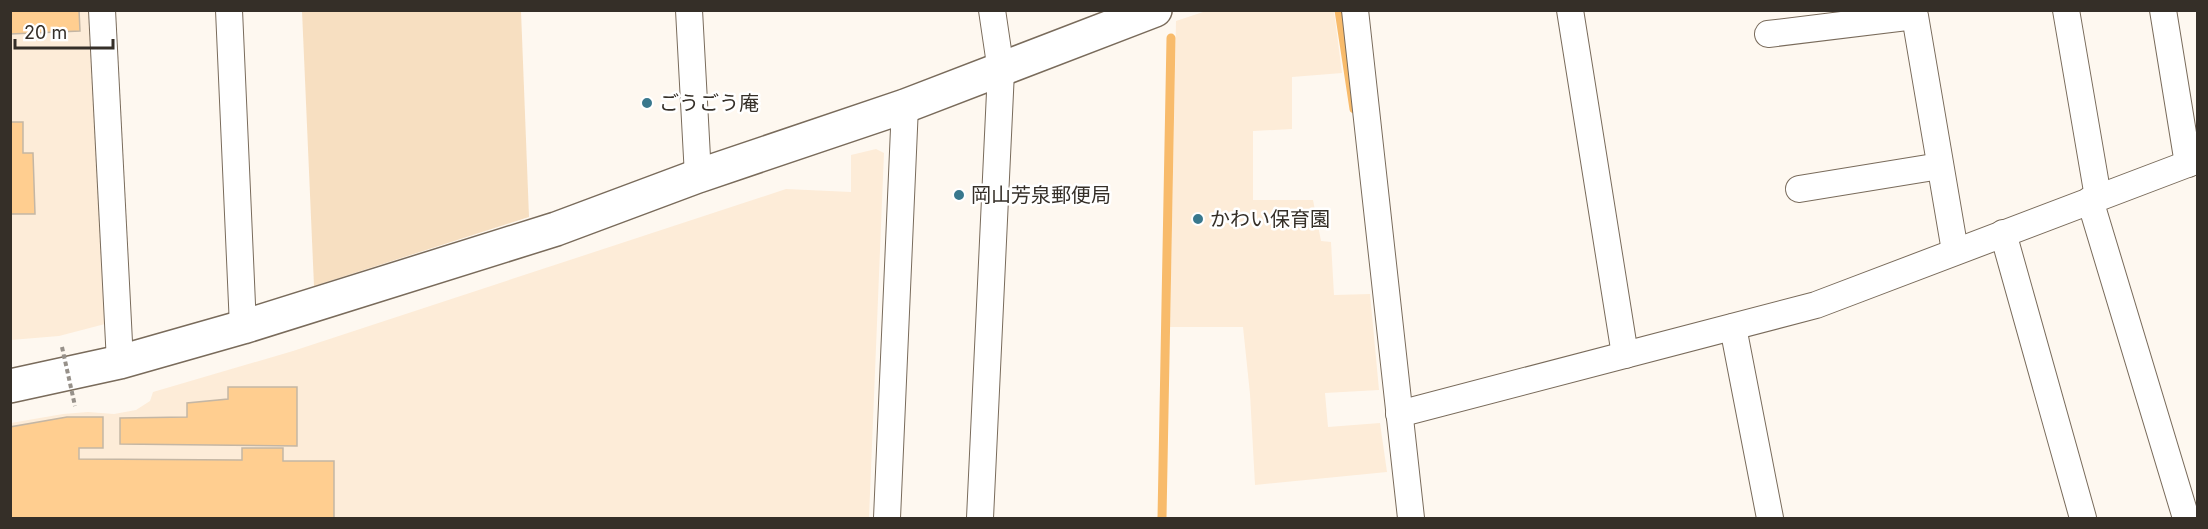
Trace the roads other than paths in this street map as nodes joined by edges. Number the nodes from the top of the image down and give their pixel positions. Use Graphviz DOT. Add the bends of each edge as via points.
graph roads {
  1 [pos="102,10"];
  2 [pos="229,10"];
  3 [pos="689,10"];
  4 [pos="992,10"];
  5 [pos="1155,10"];
  6 [pos="1355,10"];
  7 [pos="1570,10"];
  8 [pos="2066,10"];
  9 [pos="2163,10"];
  10 [pos="1768,34"];
  11 [pos="1000,71"];
  12 [pos="905,106"];
  13 [pos="2193,162"];
  14 [pos="1940,166"];
  15 [pos="698,176"];
  16 [pos="1799,189"];
  17 [pos="2094,198"];
  18 [pos="2002,233"];
  19 [pos="1955,251"];
  20 [pos="243,327"];
  21 [pos="1733,327"];
  22 [pos="1624,355"];
  23 [pos="120,362"];
  24 [pos="10,386"];
  25 [pos="1400,414"];
  26 [pos="887,519"];
  27 [pos="980,519"];
  28 [pos="1412,519"];
  29 [pos="1770,519"];
  30 [pos="2084,519"];
  31 [pos="2186,519"];
  1 -- 23 [label="street"];
  2 -- 20 [label="street"];
  3 -- 15 [label="street"];
  4 -- 11 [label="street"];
  5 -- 11 [label="street"];
  6 -- 25 [label="street"];
  7 -- 22 [label="street"];
  8 -- 17 [label="street"];
  9 -- 13 [label="street"];
  10 -- 14 [label="street" via="1914,16"];
  11 -- 12 [label="street"];
  11 -- 27 [label="street"];
  12 -- 15 [label="street"];
  12 -- 26 [label="street"];
  13 -- 17 [label="street"];
  14 -- 16 [label="street"];
  14 -- 19 [label="street"];
  15 -- 20 [label="street" via="556,229"];
  17 -- 18 [label="street"];
  17 -- 31 [label="street"];
  18 -- 19 [label="street"];
  18 -- 30 [label="street"];
  19 -- 21 [label="street" via="1816,305"];
  20 -- 23 [label="street"];
  21 -- 22 [label="street"];
  21 -- 29 [label="street"];
  22 -- 25 [label="street"];
  23 -- 24 [label="street"];
  25 -- 28 [label="street"];
}
